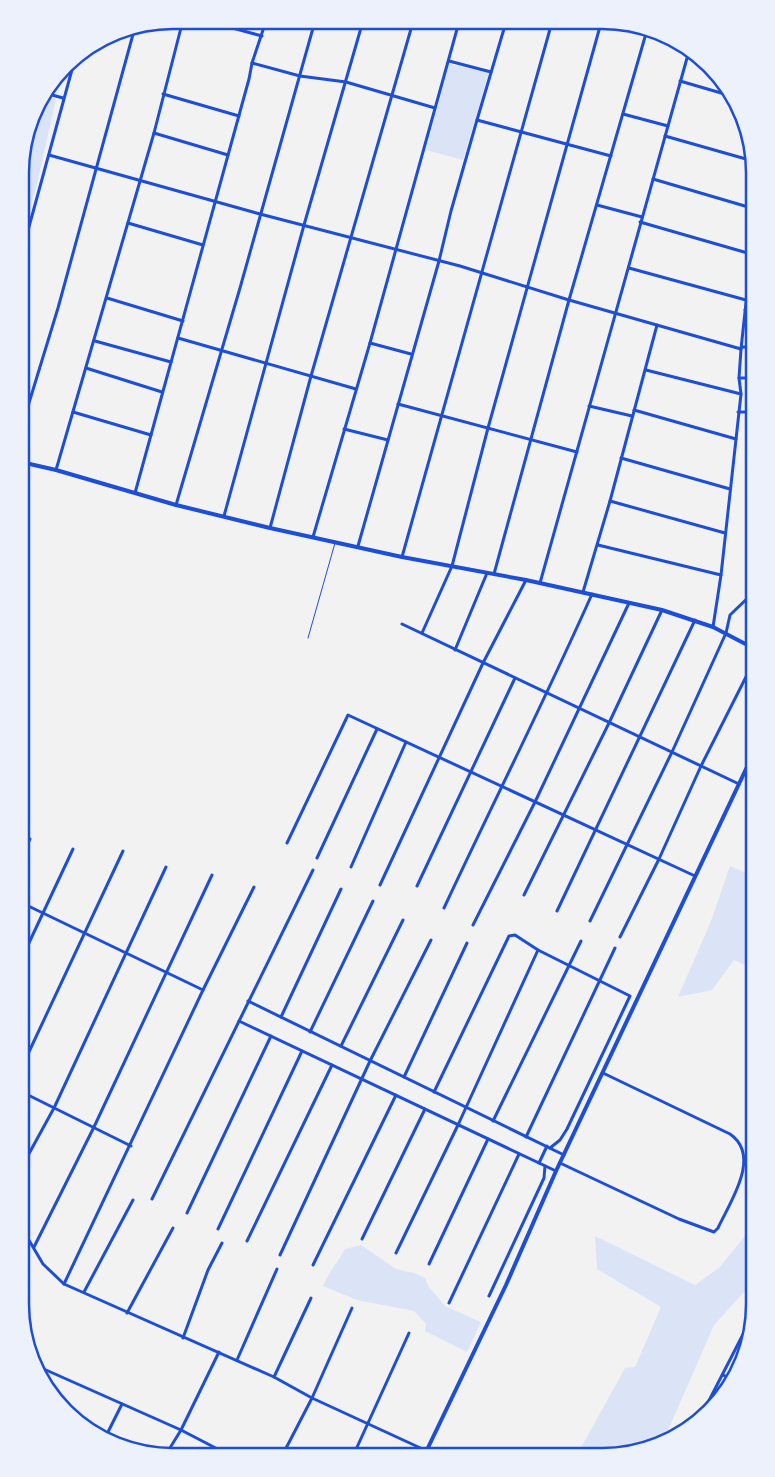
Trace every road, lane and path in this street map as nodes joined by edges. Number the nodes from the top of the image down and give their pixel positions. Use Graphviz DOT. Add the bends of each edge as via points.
graph roads {
  1 [pos="181,29"];
  2 [pos="236,29"];
  3 [pos="264,29"];
  4 [pos="313,29"];
  5 [pos="361,29"];
  6 [pos="411,29"];
  7 [pos="457,29"];
  8 [pos="504,29"];
  9 [pos="550,29"];
  10 [pos="599,29"];
  11 [pos="133,35"];
  12 [pos="646,35"];
  13 [pos="262,36"];
  14 [pos="686,56"];
  15 [pos="448,61"];
  16 [pos="252,63"];
  17 [pos="71,71"];
  18 [pos="491,72"];
  19 [pos="300,76"];
  20 [pos="680,81"];
  21 [pos="346,82"];
  22 [pos="722,93"];
  23 [pos="163,94"];
  24 [pos="51,95"];
  25 [pos="392,96"];
  26 [pos="63,98"];
  27 [pos="435,108"];
  28 [pos="623,114"];
  29 [pos="239,116"];
  30 [pos="477,120"];
  31 [pos="668,126"];
  32 [pos="522,131"];
  33 [pos="154,133"];
  34 [pos="666,136"];
  35 [pos="566,144"];
  36 [pos="49,155"];
  37 [pos="228,155"];
  38 [pos="611,156"];
  39 [pos="745,159"];
  40 [pos="96,168"];
  41 [pos="653,179"];
  42 [pos="140,180"];
  43 [pos="216,200"];
  44 [pos="597,205"];
  45 [pos="746,206"];
  46 [pos="260,214"];
  47 [pos="642,217"];
  48 [pos="128,222"];
  49 [pos="640,222"];
  50 [pos="304,225"];
  51 [pos="29,227"];
  52 [pos="351,237"];
  53 [pos="203,245"];
  54 [pos="396,248"];
  55 [pos="746,253"];
  56 [pos="439,261"];
  57 [pos="628,268"];
  58 [pos="483,273"];
  59 [pos="527,286"];
  60 [pos="107,298"];
  61 [pos="569,300"];
  62 [pos="746,300"];
  63 [pos="746,310"];
  64 [pos="615,313"];
  65 [pos="183,321"];
  66 [pos="657,325"];
  67 [pos="178,338"];
  68 [pos="95,340"];
  69 [pos="370,343"];
  70 [pos="742,348"];
  71 [pos="746,348"];
  72 [pos="222,351"];
  73 [pos="412,354"];
  74 [pos="171,362"];
  75 [pos="267,363"];
  76 [pos="86,368"];
  77 [pos="646,370"];
  78 [pos="311,376"];
  79 [pos="739,378"];
  80 [pos="746,378"];
  81 [pos="356,389"];
  82 [pos="162,392"];
  83 [pos="741,394"];
  84 [pos="29,404"];
  85 [pos="398,404"];
  86 [pos="589,406"];
  87 [pos="634,410"];
  88 [pos="72,412"];
  89 [pos="738,412"];
  90 [pos="746,412"];
  91 [pos="442,416"];
  92 [pos="632,416"];
  93 [pos="344,428"];
  94 [pos="488,428"];
  95 [pos="151,435"];
  96 [pos="736,439"];
  97 [pos="388,440"];
  98 [pos="531,440"];
  99 [pos="577,452"];
  100 [pos="621,458"];
  101 [pos="29,464"];
  102 [pos="56,470"];
  103 [pos="730,489"];
  104 [pos="135,493"];
  105 [pos="610,501"];
  106 [pos="176,505"];
  107 [pos="224,516"];
  108 [pos="270,528"];
  109 [pos="725,533"];
  110 [pos="313,537"];
  111 [pos="335,541"];
  112 [pos="598,544"];
  113 [pos="358,546"];
  114 [pos="402,556"];
  115 [pos="452,566"];
  116 [pos="487,573"];
  117 [pos="494,574"];
  118 [pos="721,575"];
  119 [pos="526,580"];
  120 [pos="540,583"];
  121 [pos="583,592"];
  122 [pos="592,594"];
  123 [pos="746,600"];
  124 [pos="629,602"];
  125 [pos="662,610"];
  126 [pos="694,620"];
  127 [pos="402,624"];
  128 [pos="713,627"];
  129 [pos="726,633"];
  130 [pos="422,634"];
  131 [pos="308,638"];
  132 [pos="746,644"];
  133 [pos="455,650"];
  134 [pos="483,663"];
  135 [pos="746,677"];
  136 [pos="515,678"];
  137 [pos="548,694"];
  138 [pos="580,708"];
  139 [pos="609,723"];
  140 [pos="377,729"];
  141 [pos="639,736"];
  142 [pos="406,742"];
  143 [pos="672,752"];
  144 [pos="439,758"];
  145 [pos="701,766"];
  146 [pos="746,769"];
  147 [pos="471,772"];
  148 [pos="739,784"];
  149 [pos="502,786"];
  150 [pos="535,802"];
  151 [pos="563,815"];
  152 [pos="594,829"];
  153 [pos="286,843"];
  154 [pos="627,844"];
  155 [pos="73,849"];
  156 [pos="123,850"];
  157 [pos="317,858"];
  158 [pos="659,859"];
  159 [pos="166,867"];
  160 [pos="351,867"];
  161 [pos="313,870"];
  162 [pos="212,875"];
  163 [pos="695,876"];
  164 [pos="380,885"];
  165 [pos="417,886"];
  166 [pos="254,887"];
  167 [pos="341,889"];
  168 [pos="524,895"];
  169 [pos="373,901"];
  170 [pos="29,906"];
  171 [pos="444,908"];
  172 [pos="557,910"];
  173 [pos="43,913"];
  174 [pos="403,920"];
  175 [pos="590,921"];
  176 [pos="473,925"];
  177 [pos="84,932"];
  178 [pos="620,938"];
  179 [pos="431,940"];
  180 [pos="581,941"];
  181 [pos="29,943"];
  182 [pos="467,944"];
  183 [pos="615,948"];
  184 [pos="538,950"];
  185 [pos="126,952"];
  186 [pos="568,965"];
  187 [pos="166,972"];
  188 [pos="600,980"];
  189 [pos="203,990"];
  190 [pos="248,1001"];
  191 [pos="281,1017"];
  192 [pos="239,1021"];
  193 [pos="310,1032"];
  194 [pos="271,1036"];
  195 [pos="341,1046"];
  196 [pos="29,1051"];
  197 [pos="302,1051"];
  198 [pos="370,1061"];
  199 [pos="332,1065"];
  200 [pos="603,1072"];
  201 [pos="404,1077"];
  202 [pos="362,1079"];
  203 [pos="434,1092"];
  204 [pos="396,1095"];
  205 [pos="29,1096"];
  206 [pos="465,1107"];
  207 [pos="54,1108"];
  208 [pos="426,1109"];
  209 [pos="493,1121"];
  210 [pos="458,1124"];
  211 [pos="94,1126"];
  212 [pos="526,1137"];
  213 [pos="488,1139"];
  214 [pos="131,1146"];
  215 [pos="548,1147"];
  216 [pos="29,1154"];
  217 [pos="519,1154"];
  218 [pos="564,1155"];
  219 [pos="539,1163"];
  220 [pos="560,1163"];
  221 [pos="544,1166"];
  222 [pos="556,1171"];
  223 [pos="152,1199"];
  224 [pos="133,1200"];
  225 [pos="187,1213"];
  226 [pos="173,1228"];
  227 [pos="218,1229"];
  228 [pos="362,1239"];
  229 [pos="29,1240"];
  230 [pos="247,1242"];
  231 [pos="222,1243"];
  232 [pos="33,1247"];
  233 [pos="396,1253"];
  234 [pos="280,1255"];
  235 [pos="429,1264"];
  236 [pos="313,1265"];
  237 [pos="277,1269"];
  238 [pos="64,1284"];
  239 [pos="84,1292"];
  240 [pos="490,1296"];
  241 [pos="311,1298"];
  242 [pos="449,1303"];
  243 [pos="352,1308"];
  244 [pos="127,1313"];
  245 [pos="409,1333"];
  246 [pos="743,1335"];
  247 [pos="183,1338"];
  248 [pos="219,1352"];
  249 [pos="237,1360"];
  250 [pos="45,1369"];
  251 [pos="722,1375"];
  252 [pos="274,1376"];
  253 [pos="726,1377"];
  254 [pos="312,1398"];
  255 [pos="709,1401"];
  256 [pos="122,1404"];
  257 [pos="366,1423"];
  258 [pos="181,1430"];
  259 [pos="108,1433"];
  260 [pos="170,1448"];
  261 [pos="215,1448"];
  262 [pos="286,1448"];
  263 [pos="355,1448"];
  264 [pos="420,1448"];
  265 [pos="428,1448"];
  1 -- 23 [label="street"];
  2 -- 13 [label="street"];
  3 -- 13 [label="street"];
  4 -- 19 [label="street"];
  5 -- 21 [label="street"];
  6 -- 25 [label="street"];
  7 -- 15 [label="street"];
  8 -- 18 [label="street"];
  9 -- 32 [label="street"];
  10 -- 35 [label="street"];
  11 -- 40 [label="street"];
  12 -- 28 [label="street"];
  13 -- 16 [label="street"];
  14 -- 20 [label="street"];
  15 -- 18 [label="street"];
  15 -- 27 [label="street"];
  16 -- 19 [label="street"];
  16 -- 29 [label="street"];
  17 -- 26 [label="street"];
  18 -- 30 [label="street"];
  19 -- 21 [label="street"];
  19 -- 46 [label="street"];
  20 -- 22 [label="street"];
  20 -- 31 [label="street"];
  21 -- 25 [label="street"];
  21 -- 50 [label="street"];
  23 -- 29 [label="street"];
  23 -- 33 [label="street"];
  24 -- 26 [label="street"];
  25 -- 27 [label="street"];
  25 -- 52 [label="street"];
  26 -- 36 [label="street"];
  27 -- 54 [label="street"];
  28 -- 31 [label="street"];
  28 -- 38 [label="street"];
  29 -- 37 [label="street"];
  30 -- 32 [label="street"];
  30 -- 56 [label="street"];
  31 -- 34 [label="street"];
  32 -- 35 [label="street"];
  32 -- 58 [label="street"];
  33 -- 37 [label="street"];
  33 -- 42 [label="street"];
  34 -- 39 [label="street"];
  34 -- 41 [label="street"];
  35 -- 38 [label="street"];
  35 -- 59 [label="street"];
  36 -- 40 [label="street"];
  36 -- 51 [label="street"];
  37 -- 43 [label="street"];
  38 -- 44 [label="street"];
  40 -- 42 [label="street"];
  40 -- 84 [label="street"];
  41 -- 45 [label="street"];
  41 -- 47 [label="street"];
  42 -- 43 [label="street"];
  42 -- 48 [label="street"];
  43 -- 46 [label="street"];
  43 -- 53 [label="street"];
  44 -- 47 [label="street"];
  44 -- 61 [label="street"];
  46 -- 50 [label="street"];
  46 -- 72 [label="street"];
  47 -- 49 [label="street"];
  48 -- 53 [label="street"];
  48 -- 60 [label="street"];
  49 -- 55 [label="street"];
  49 -- 57 [label="street"];
  50 -- 52 [label="street"];
  50 -- 75 [label="street"];
  52 -- 54 [label="street"];
  52 -- 78 [label="street"];
  53 -- 65 [label="street"];
  54 -- 56 [label="street"];
  54 -- 69 [label="street"];
  56 -- 58 [label="street"];
  56 -- 73 [label="street"];
  57 -- 62 [label="street"];
  57 -- 64 [label="street"];
  58 -- 59 [label="street"];
  58 -- 91 [label="street"];
  59 -- 61 [label="street"];
  59 -- 94 [label="street"];
  60 -- 65 [label="street"];
  60 -- 68 [label="street"];
  61 -- 64 [label="street"];
  61 -- 98 [label="street"];
  62 -- 63 [label="street"];
  63 -- 70 [label="street"];
  64 -- 66 [label="street"];
  64 -- 86 [label="street"];
  65 -- 67 [label="street"];
  66 -- 70 [label="street"];
  66 -- 77 [label="street"];
  67 -- 72 [label="street"];
  67 -- 74 [label="street"];
  68 -- 74 [label="street"];
  68 -- 76 [label="street"];
  69 -- 73 [label="street"];
  69 -- 81 [label="street"];
  70 -- 71 [label="street"];
  70 -- 79 [label="street"];
  72 -- 75 [label="street"];
  72 -- 106 [label="street"];
  73 -- 85 [label="street"];
  74 -- 82 [label="street"];
  75 -- 78 [label="street"];
  75 -- 107 [label="street"];
  76 -- 82 [label="street"];
  76 -- 88 [label="street"];
  77 -- 83 [label="street"];
  77 -- 87 [label="street"];
  78 -- 81 [label="street"];
  78 -- 108 [label="street"];
  79 -- 80 [label="street"];
  79 -- 83 [label="street"];
  81 -- 93 [label="street"];
  82 -- 95 [label="street"];
  83 -- 89 [label="street"];
  85 -- 91 [label="street"];
  85 -- 97 [label="street"];
  86 -- 92 [label="street"];
  86 -- 99 [label="street"];
  87 -- 92 [label="street"];
  87 -- 96 [label="street"];
  88 -- 95 [label="street"];
  88 -- 102 [label="street"];
  89 -- 90 [label="street"];
  89 -- 96 [label="street"];
  91 -- 94 [label="street"];
  91 -- 114 [label="street"];
  92 -- 100 [label="street"];
  93 -- 97 [label="street"];
  93 -- 110 [label="street"];
  94 -- 98 [label="street"];
  94 -- 115 [label="street"];
  95 -- 104 [label="street"];
  96 -- 103 [label="street"];
  97 -- 113 [label="street"];
  98 -- 99 [label="street"];
  98 -- 117 [label="street"];
  99 -- 120 [label="street"];
  100 -- 103 [label="street"];
  100 -- 105 [label="street"];
  101 -- 102 [label="street"];
  102 -- 104 [label="street"];
  103 -- 109 [label="street"];
  104 -- 106 [label="street"];
  105 -- 109 [label="street"];
  105 -- 112 [label="street"];
  106 -- 107 [label="street"];
  107 -- 108 [label="street"];
  108 -- 110 [label="street"];
  109 -- 118 [label="street"];
  110 -- 111 [label="street"];
  111 -- 113 [label="street"];
  111 -- 131 [label="lane"];
  112 -- 118 [label="street"];
  112 -- 121 [label="street"];
  113 -- 114 [label="street"];
  114 -- 115 [label="street"];
  115 -- 116 [label="street"];
  115 -- 130 [label="street"];
  116 -- 117 [label="street"];
  116 -- 133 [label="street"];
  117 -- 119 [label="street"];
  118 -- 128 [label="street"];
  119 -- 120 [label="street"];
  119 -- 134 [label="street"];
  120 -- 121 [label="street"];
  121 -- 122 [label="street"];
  122 -- 124 [label="street"];
  122 -- 137 [label="street"];
  123 -- 129 [label="street" via="730,615"];
  124 -- 125 [label="street"];
  124 -- 138 [label="street"];
  125 -- 126 [label="street"];
  125 -- 139 [label="street"];
  126 -- 128 [label="street"];
  126 -- 141 [label="street"];
  127 -- 130 [label="street"];
  128 -- 129 [label="street"];
  129 -- 132 [label="street"];
  129 -- 143 [label="street"];
  130 -- 133 [label="street"];
  133 -- 134 [label="street"];
  134 -- 136 [label="street"];
  134 -- 144 [label="street"];
  135 -- 145 [label="street"];
  136 -- 137 [label="street"];
  136 -- 147 [label="street"];
  137 -- 138 [label="street"];
  137 -- 149 [label="street"];
  138 -- 139 [label="street"];
  138 -- 150 [label="street"];
  139 -- 141 [label="street"];
  139 -- 151 [label="street"];
  140 -- 142 [label="street"];
  140 -- 153 [label="street" via="348,716"];
  140 -- 157 [label="street"];
  141 -- 143 [label="street"];
  141 -- 152 [label="street"];
  142 -- 144 [label="street"];
  142 -- 160 [label="street"];
  143 -- 145 [label="street"];
  143 -- 154 [label="street"];
  144 -- 147 [label="street"];
  144 -- 164 [label="street"];
  145 -- 148 [label="street"];
  145 -- 158 [label="street"];
  146 -- 148 [label="street"];
  147 -- 149 [label="street"];
  147 -- 165 [label="street"];
  148 -- 163 [label="street"];
  149 -- 150 [label="street"];
  149 -- 171 [label="street"];
  150 -- 151 [label="street"];
  150 -- 176 [label="street"];
  151 -- 152 [label="street"];
  151 -- 168 [label="street"];
  152 -- 154 [label="street"];
  152 -- 172 [label="street"];
  154 -- 158 [label="street"];
  154 -- 175 [label="street"];
  155 -- 173 [label="street"];
  156 -- 177 [label="street"];
  158 -- 163 [label="street"];
  158 -- 178 [label="street"];
  159 -- 185 [label="street"];
  161 -- 190 [label="street"];
  162 -- 187 [label="street"];
  163 -- 200 [label="street"];
  166 -- 189 [label="street"];
  167 -- 191 [label="street"];
  169 -- 193 [label="street"];
  170 -- 173 [label="street"];
  173 -- 177 [label="street"];
  173 -- 181 [label="street"];
  174 -- 195 [label="street"];
  177 -- 185 [label="street"];
  177 -- 196 [label="street"];
  179 -- 198 [label="street"];
  180 -- 186 [label="street"];
  182 -- 201 [label="street"];
  183 -- 188 [label="street"];
  184 -- 186 [label="street"];
  184 -- 203 [label="street" via="515,935 509,936"];
  184 -- 206 [label="street"];
  185 -- 187 [label="street"];
  185 -- 207 [label="street"];
  186 -- 188 [label="street"];
  186 -- 209 [label="street"];
  187 -- 189 [label="street"];
  187 -- 211 [label="street"];
  188 -- 212 [label="street"];
  188 -- 215 [label="street" via="630,996 567,1129 560,1140"];
  189 -- 214 [label="street"];
  190 -- 191 [label="street"];
  190 -- 192 [label="street"];
  191 -- 193 [label="street"];
  192 -- 194 [label="street"];
  192 -- 223 [label="street"];
  193 -- 195 [label="street"];
  194 -- 197 [label="street"];
  194 -- 225 [label="street"];
  195 -- 198 [label="street"];
  197 -- 199 [label="street"];
  197 -- 227 [label="street"];
  198 -- 201 [label="street"];
  198 -- 202 [label="street"];
  199 -- 202 [label="street"];
  199 -- 230 [label="street"];
  200 -- 218 [label="street"];
  200 -- 220 [label="street" via="730,1134 741,1143 742,1176 714,1232"];
  201 -- 203 [label="street"];
  202 -- 204 [label="street"];
  202 -- 234 [label="street"];
  203 -- 206 [label="street"];
  204 -- 208 [label="street"];
  204 -- 236 [label="street"];
  205 -- 207 [label="street"];
  206 -- 209 [label="street"];
  206 -- 210 [label="street"];
  207 -- 211 [label="street"];
  207 -- 216 [label="street"];
  208 -- 210 [label="street"];
  208 -- 228 [label="street"];
  209 -- 212 [label="street"];
  210 -- 213 [label="street"];
  210 -- 233 [label="street"];
  211 -- 214 [label="street"];
  211 -- 232 [label="street"];
  212 -- 215 [label="street"];
  213 -- 217 [label="street"];
  213 -- 235 [label="street"];
  214 -- 238 [label="street"];
  215 -- 218 [label="street"];
  215 -- 219 [label="street"];
  217 -- 219 [label="street"];
  217 -- 242 [label="street"];
  218 -- 220 [label="street"];
  219 -- 221 [label="street"];
  220 -- 222 [label="street"];
  221 -- 222 [label="street"];
  221 -- 240 [label="street" via="544,1178"];
  222 -- 265 [label="street"];
  224 -- 239 [label="street"];
  226 -- 244 [label="street"];
  229 -- 232 [label="street"];
  231 -- 247 [label="street" via="208,1270"];
  232 -- 238 [label="street"];
  237 -- 249 [label="street"];
  238 -- 239 [label="street"];
  239 -- 244 [label="street"];
  241 -- 252 [label="street"];
  243 -- 254 [label="street"];
  244 -- 247 [label="street"];
  245 -- 257 [label="street"];
  246 -- 251 [label="street"];
  247 -- 248 [label="street"];
  248 -- 249 [label="street"];
  248 -- 258 [label="street"];
  249 -- 252 [label="street"];
  250 -- 256 [label="street"];
  251 -- 253 [label="street"];
  251 -- 255 [label="street"];
  252 -- 254 [label="street"];
  254 -- 257 [label="street"];
  254 -- 262 [label="street"];
  256 -- 258 [label="street"];
  256 -- 259 [label="street"];
  257 -- 263 [label="street"];
  257 -- 264 [label="street"];
  258 -- 260 [label="street"];
  258 -- 261 [label="street"];
}
